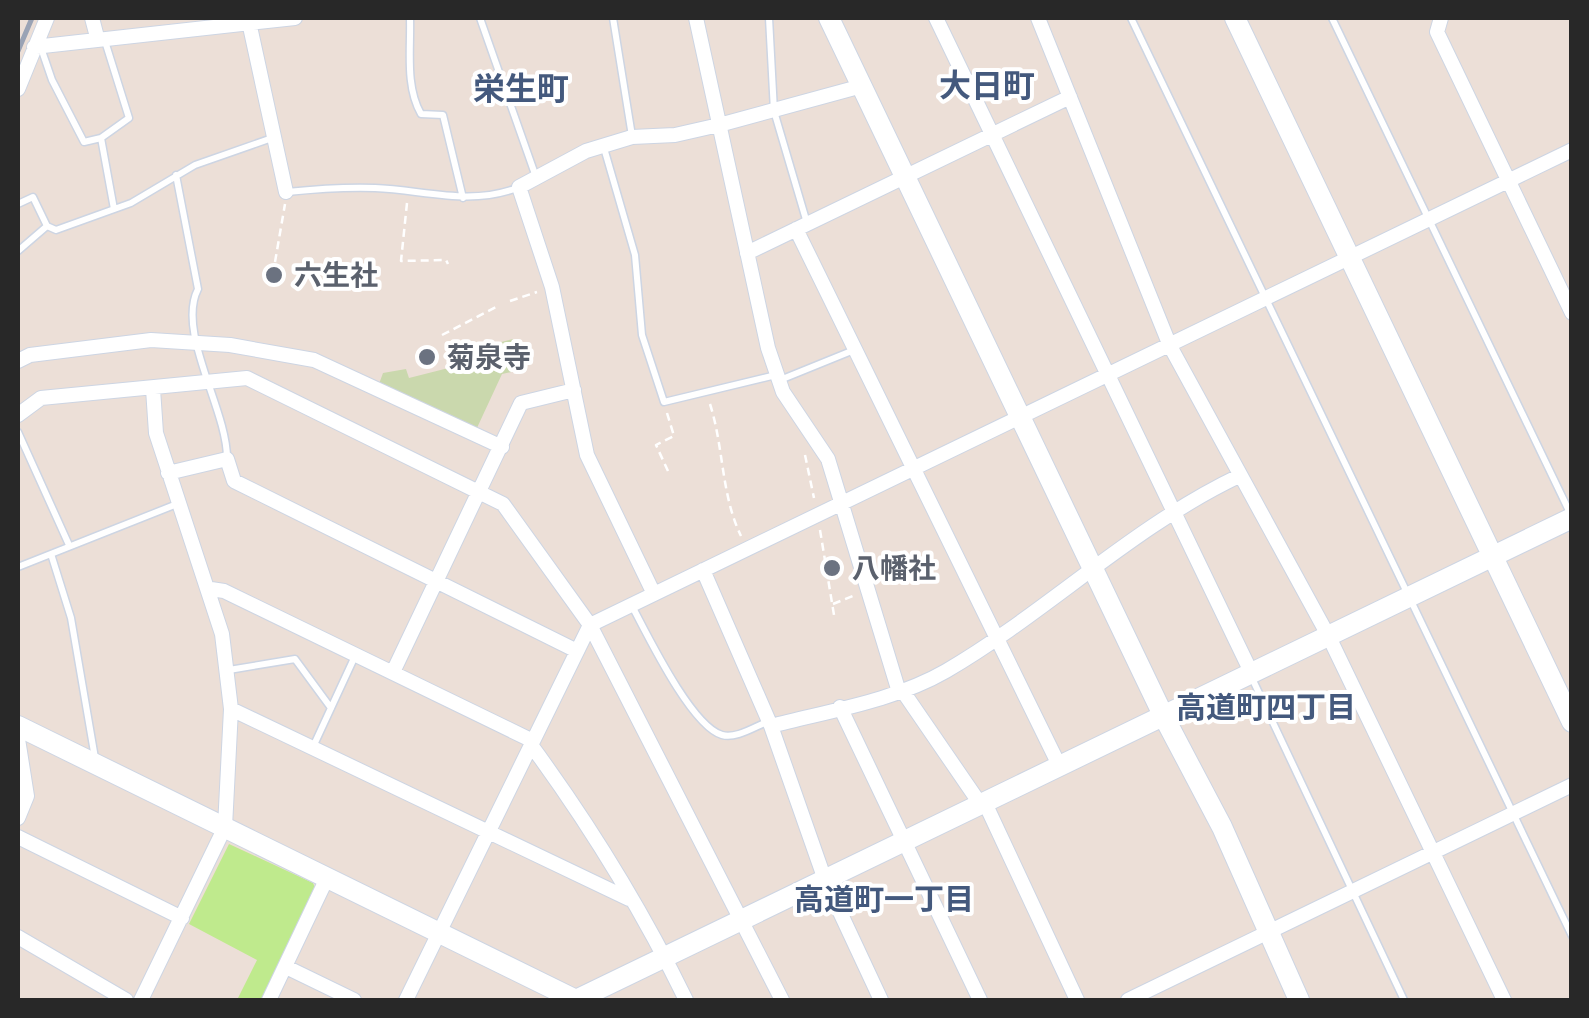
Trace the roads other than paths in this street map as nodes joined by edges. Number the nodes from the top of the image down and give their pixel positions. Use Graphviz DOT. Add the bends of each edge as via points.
graph roads {
  1 [pos="47,18"];
  2 [pos="92,18"];
  3 [pos="295,18"];
  4 [pos="410,18"];
  5 [pos="480,18"];
  6 [pos="613,18"];
  7 [pos="696,18"];
  8 [pos="768,18"];
  9 [pos="829,18"];
  10 [pos="936,18"];
  11 [pos="1038,18"];
  12 [pos="1131,18"];
  13 [pos="1235,18"];
  14 [pos="1332,18"];
  15 [pos="1441,18"];
  16 [pos="244,21"];
  17 [pos="100,37"];
  18 [pos="37,45"];
  19 [pos="862,86"];
  20 [pos="18,88"];
  21 [pos="1070,98"];
  22 [pos="774,111"];
  23 [pos="720,125"];
  24 [pos="992,135"];
  25 [pos="275,137"];
  26 [pos="632,137"];
  27 [pos="101,138"];
  28 [pos="604,147"];
  29 [pos="1572,150"];
  30 [pos="176,175"];
  31 [pos="905,176"];
  32 [pos="536,178"];
  33 [pos="1508,181"];
  34 [pos="519,187"];
  35 [pos="286,192"];
  36 [pos="463,198"];
  37 [pos="18,204"];
  38 [pos="114,209"];
  39 [pos="1430,219"];
  40 [pos="47,226"];
  41 [pos="802,227"];
  42 [pos="18,252"];
  43 [pos="747,253"];
  44 [pos="1350,258"];
  45 [pos="1265,299"];
  46 [pos="1572,313"];
  47 [pos="198,343"];
  48 [pos="1170,346"];
  49 [pos="854,350"];
  50 [pos="18,361"];
  51 [pos="1108,375"];
  52 [pos="778,378"];
  53 [pos="208,381"];
  54 [pos="153,388"];
  55 [pos="574,390"];
  56 [pos="18,415"];
  57 [pos="1020,418"];
  58 [pos="18,432"];
  59 [pos="502,447"];
  60 [pos="226,459"];
  61 [pos="912,469"];
  62 [pos="168,473"];
  63 [pos="1239,476"];
  64 [pos="480,490"];
  65 [pos="842,503"];
  66 [pos="177,504"];
  67 [pos="1176,515"];
  68 [pos="1572,517"];
  69 [pos="69,546"];
  70 [pos="51,554"];
  71 [pos="1492,556"];
  72 [pos="1092,566"];
  73 [pos="18,567"];
  74 [pos="703,570"];
  75 [pos="436,582"];
  76 [pos="210,589"];
  77 [pos="654,594"];
  78 [pos="1409,598"];
  79 [pos="631,605"];
  80 [pos="590,625"];
  81 [pos="994,636"];
  82 [pos="1329,636"];
  83 [pos="577,652"];
  84 [pos="356,654"];
  85 [pos="229,670"];
  86 [pos="393,672"];
  87 [pos="1251,674"];
  88 [pos="901,691"];
  89 [pos="840,707"];
  90 [pos="330,708"];
  91 [pos="232,709"];
  92 [pos="1164,717"];
  93 [pos="1572,722"];
  94 [pos="769,724"];
  95 [pos="18,726"];
  96 [pos="18,739"];
  97 [pos="532,743"];
  98 [pos="312,748"];
  99 [pos="96,765"];
  100 [pos="1060,767"];
  101 [pos="1572,786"];
  102 [pos="983,804"];
  103 [pos="1513,814"];
  104 [pos="18,818"];
  105 [pos="226,827"];
  106 [pos="488,834"];
  107 [pos="18,837"];
  108 [pos="904,842"];
  109 [pos="1433,853"];
  110 [pos="327,878"];
  111 [pos="825,880"];
  112 [pos="1352,892"];
  113 [pos="629,899"];
  114 [pos="182,918"];
  115 [pos="744,919"];
  116 [pos="439,932"];
  117 [pos="1266,934"];
  118 [pos="1572,936"];
  119 [pos="18,938"];
  120 [pos="665,957"];
  121 [pos="286,966"];
  122 [pos="1162,984"];
  123 [pos="126,1000"];
  124 [pos="142,1000"];
  125 [pos="269,1000"];
  126 [pos="354,1000"];
  127 [pos="406,1000"];
  128 [pos="576,1000"];
  129 [pos="686,1000"];
  130 [pos="782,1000"];
  131 [pos="881,1000"];
  132 [pos="980,1000"];
  133 [pos="1077,1000"];
  134 [pos="1128,1000"];
  135 [pos="1169,1000"];
  136 [pos="1299,1000"];
  137 [pos="1404,1000"];
  138 [pos="1504,1000"];
  1 -- 18 [label="street"];
  2 -- 17 [label="street"];
  3 -- 16 [label="street"];
  4 -- 36 [label="lane" via="417,107 421,114 443,115"];
  5 -- 32 [label="lane"];
  6 -- 26 [label="lane"];
  7 -- 23 [label="street"];
  8 -- 22 [label="lane"];
  9 -- 19 [label="street"];
  10 -- 24 [label="street"];
  11 -- 21 [label="street"];
  12 -- 45 [label="lane"];
  13 -- 44 [label="street"];
  14 -- 39 [label="lane"];
  15 -- 33 [label="street" via="1437,32"];
  16 -- 17 [label="street"];
  16 -- 25 [label="street"];
  17 -- 18 [label="street"];
  17 -- 27 [label="lane" via="129,118"];
  18 -- 20 [label="street"];
  18 -- 27 [label="lane" via="84,142"];
  19 -- 22 [label="street"];
  19 -- 31 [label="street"];
  21 -- 24 [label="street"];
  21 -- 48 [label="street"];
  22 -- 23 [label="street"];
  22 -- 41 [label="lane"];
  23 -- 26 [label="street"];
  23 -- 43 [label="street"];
  24 -- 31 [label="street"];
  24 -- 51 [label="street"];
  25 -- 30 [label="lane"];
  25 -- 35 [label="street"];
  26 -- 28 [label="street"];
  27 -- 38 [label="lane"];
  28 -- 32 [label="street"];
  28 -- 52 [label="lane" via="634,256 642,335 664,402"];
  29 -- 33 [label="street"];
  30 -- 38 [label="lane"];
  30 -- 47 [label="lane" via="198,289 192,301"];
  31 -- 41 [label="street"];
  31 -- 57 [label="street"];
  32 -- 34 [label="street"];
  33 -- 39 [label="street"];
  33 -- 46 [label="street"];
  34 -- 36 [label="lane"];
  34 -- 55 [label="street" via="552,286"];
  35 -- 36 [label="lane" via="332,188"];
  37 -- 40 [label="lane" via="33,197"];
  38 -- 40 [label="lane" via="56,230"];
  39 -- 44 [label="street"];
  39 -- 68 [label="lane"];
  40 -- 42 [label="lane"];
  41 -- 43 [label="street"];
  41 -- 49 [label="street"];
  43 -- 52 [label="street"];
  44 -- 45 [label="street"];
  44 -- 71 [label="street"];
  45 -- 48 [label="street"];
  45 -- 78 [label="lane"];
  47 -- 50 [label="street" via="151,340"];
  47 -- 53 [label="lane"];
  47 -- 59 [label="street" via="314,360"];
  48 -- 51 [label="street"];
  48 -- 63 [label="street"];
  49 -- 52 [label="lane"];
  49 -- 61 [label="street"];
  51 -- 57 [label="street"];
  51 -- 67 [label="street"];
  52 -- 65 [label="street" via="828,459"];
  53 -- 54 [label="street"];
  53 -- 60 [label="lane"];
  53 -- 64 [label="street" via="247,378"];
  54 -- 56 [label="street" via="42,398"];
  54 -- 62 [label="street"];
  55 -- 59 [label="street" via="521,403"];
  55 -- 77 [label="street" via="587,455"];
  57 -- 61 [label="street"];
  57 -- 72 [label="street"];
  58 -- 69 [label="lane"];
  59 -- 64 [label="street"];
  60 -- 62 [label="street"];
  60 -- 75 [label="street" via="234,481"];
  61 -- 65 [label="street"];
  61 -- 81 [label="street"];
  62 -- 66 [label="street"];
  63 -- 67 [label="street"];
  63 -- 82 [label="street"];
  64 -- 75 [label="street"];
  64 -- 80 [label="street" via="503,504"];
  65 -- 74 [label="street"];
  65 -- 88 [label="street"];
  66 -- 69 [label="lane"];
  66 -- 76 [label="street"];
  67 -- 72 [label="street"];
  67 -- 87 [label="street"];
  68 -- 71 [label="street"];
  69 -- 70 [label="lane"];
  70 -- 73 [label="lane"];
  70 -- 99 [label="lane" via="71,618"];
  71 -- 78 [label="street"];
  71 -- 93 [label="street"];
  72 -- 81 [label="street"];
  72 -- 92 [label="street"];
  74 -- 77 [label="street"];
  74 -- 94 [label="street"];
  75 -- 83 [label="street"];
  75 -- 86 [label="street"];
  76 -- 84 [label="street"];
  76 -- 85 [label="street"];
  77 -- 79 [label="street"];
  78 -- 82 [label="street"];
  78 -- 103 [label="lane"];
  79 -- 80 [label="street"];
  79 -- 94 [label="lane" via="713,731 730,736"];
  80 -- 83 [label="street"];
  80 -- 115 [label="street"];
  81 -- 88 [label="street" via="945,672"];
  81 -- 100 [label="street"];
  82 -- 87 [label="street"];
  82 -- 109 [label="street"];
  83 -- 97 [label="street"];
  84 -- 86 [label="street"];
  84 -- 90 [label="lane"];
  85 -- 90 [label="lane" via="295,659"];
  85 -- 91 [label="street"];
  86 -- 97 [label="street"];
  87 -- 92 [label="street"];
  87 -- 112 [label="lane"];
  88 -- 89 [label="street"];
  88 -- 102 [label="street"];
  89 -- 94 [label="street"];
  89 -- 108 [label="street"];
  90 -- 98 [label="lane"];
  91 -- 98 [label="street"];
  91 -- 105 [label="street"];
  92 -- 100 [label="street"];
  92 -- 117 [label="street" via="1222,827"];
  94 -- 111 [label="street"];
  95 -- 99 [label="street"];
  96 -- 104 [label="street" via="27,796"];
  97 -- 106 [label="street"];
  97 -- 113 [label="street"];
  98 -- 106 [label="street"];
  99 -- 105 [label="street"];
  100 -- 102 [label="street"];
  101 -- 103 [label="street"];
  102 -- 108 [label="street"];
  102 -- 133 [label="street"];
  103 -- 109 [label="street"];
  103 -- 118 [label="lane"];
  105 -- 110 [label="street"];
  105 -- 114 [label="street"];
  106 -- 113 [label="street"];
  106 -- 116 [label="street"];
  107 -- 114 [label="street"];
  108 -- 111 [label="street"];
  108 -- 132 [label="street"];
  109 -- 112 [label="street"];
  109 -- 138 [label="street"];
  110 -- 116 [label="street"];
  110 -- 121 [label="street"];
  111 -- 115 [label="street"];
  111 -- 131 [label="street"];
  112 -- 117 [label="street"];
  112 -- 137 [label="lane"];
  113 -- 120 [label="street"];
  114 -- 124 [label="street"];
  115 -- 120 [label="street"];
  115 -- 130 [label="street"];
  116 -- 127 [label="street"];
  116 -- 128 [label="street"];
  117 -- 122 [label="street"];
  117 -- 136 [label="street"];
  119 -- 123 [label="street"];
  120 -- 128 [label="street"];
  120 -- 129 [label="street"];
  121 -- 125 [label="street"];
  121 -- 126 [label="street"];
  122 -- 134 [label="street"];
  122 -- 135 [label="street"];
}
